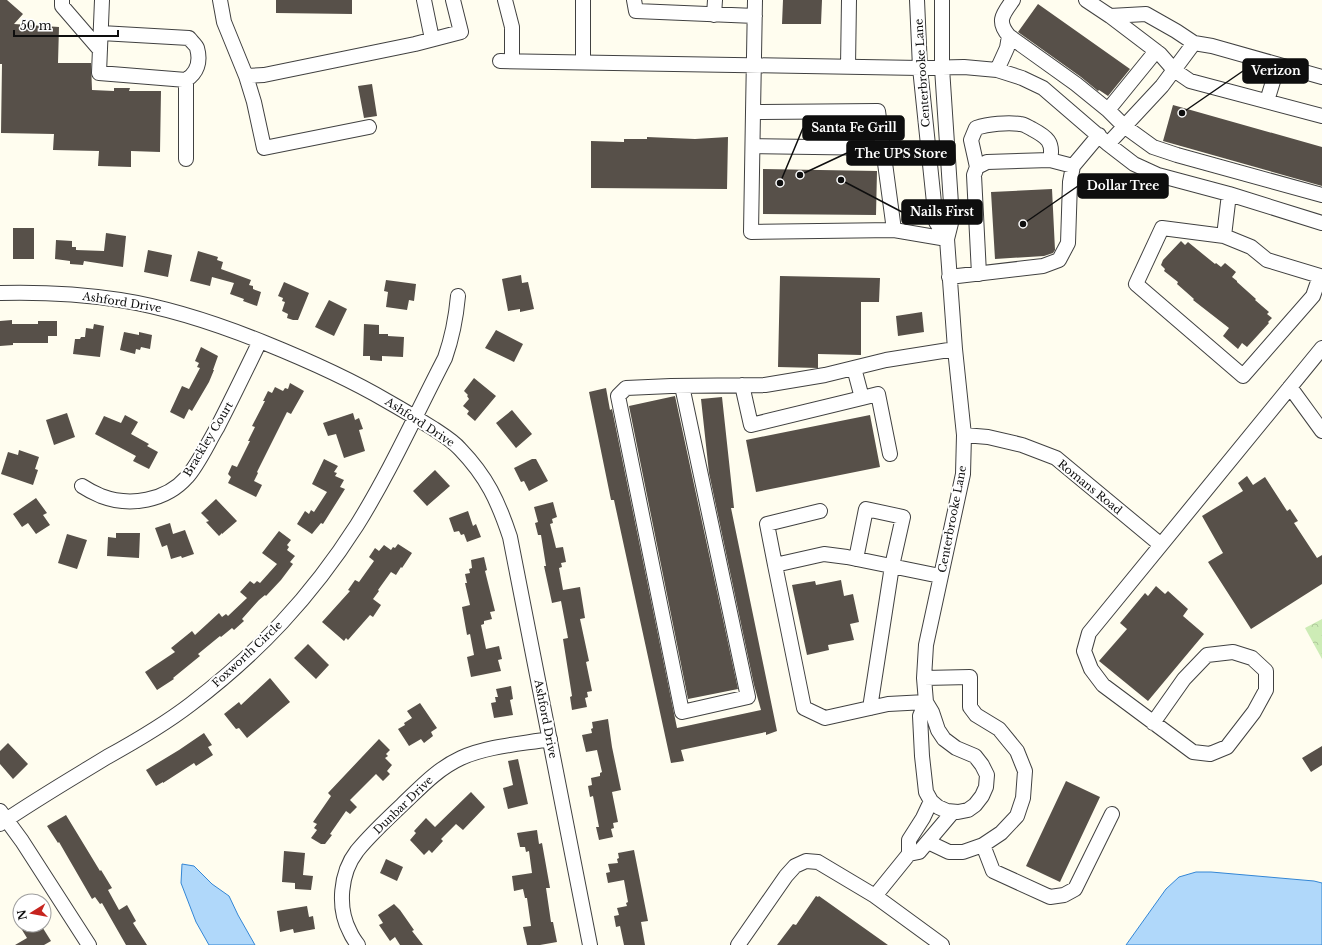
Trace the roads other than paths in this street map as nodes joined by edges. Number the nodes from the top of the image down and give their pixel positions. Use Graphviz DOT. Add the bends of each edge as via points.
graph roads {
  1 [pos="62,0"];
  2 [pos="102,0"];
  3 [pos="220,0"];
  4 [pos="424,0"];
  5 [pos="453,0"];
  6 [pos="505,0"];
  7 [pos="583,0"];
  8 [pos="634,0"];
  9 [pos="715,0"];
  10 [pos="755,0"];
  11 [pos="849,0"];
  12 [pos="917,0"];
  13 [pos="942,0"];
  14 [pos="1013,0"];
  15 [pos="1086,0"];
  16 [pos="714,15"];
  17 [pos="755,16"];
  18 [pos="1110,16"];
  19 [pos="101,33"];
  20 [pos="1009,36"];
  21 [pos="432,39"];
  22 [pos="1194,43"];
  23 [pos="100,50"];
  24 [pos="1156,51"];
  25 [pos="583,62"];
  26 [pos="754,65"];
  27 [pos="1278,65"];
  28 [pos="848,66"];
  29 [pos="920,68"];
  30 [pos="942,68"];
  31 [pos="997,70"];
  32 [pos="1174,70"];
  33 [pos="246,76"];
  34 [pos="1322,77"];
  35 [pos="186,80"];
  36 [pos="1267,101"];
  37 [pos="1108,110"];
  38 [pos="753,112"];
  39 [pos="1322,116"];
  40 [pos="1124,126"];
  41 [pos="369,127"];
  42 [pos="1103,140"];
  43 [pos="753,146"];
  44 [pos="883,148"];
  45 [pos="186,159"];
  46 [pos="1050,160"];
  47 [pos="1073,166"];
  48 [pos="977,167"];
  49 [pos="1229,194"];
  50 [pos="1322,195"];
  51 [pos="1322,223"];
  52 [pos="894,230"];
  53 [pos="1224,236"];
  54 [pos="947,239"];
  55 [pos="979,274"];
  56 [pos="949,277"];
  57 [pos="0,293"];
  58 [pos="458,296"];
  59 [pos="260,341"];
  60 [pos="1322,348"];
  61 [pos="955,349"];
  62 [pos="854,368"];
  63 [pos="742,385"];
  64 [pos="682,386"];
  65 [pos="1290,387"];
  66 [pos="862,398"];
  67 [pos="414,417"];
  68 [pos="1322,431"];
  69 [pos="964,436"];
  70 [pos="890,454"];
  71 [pos="82,486"];
  72 [pos="820,511"];
  73 [pos="1161,545"];
  74 [pos="856,559"];
  75 [pos="775,565"];
  76 [pos="892,566"];
  77 [pos="940,576"];
  78 [pos="924,678"];
  79 [pos="926,702"];
  80 [pos="870,708"];
  81 [pos="1153,723"];
  82 [pos="550,739"];
  83 [pos="931,801"];
  84 [pos="952,813"];
  85 [pos="1112,814"];
  86 [pos="2,818"];
  87 [pos="928,842"];
  88 [pos="983,845"];
  89 [pos="909,854"];
  90 [pos="875,896"];
  91 [pos="88,945"];
  92 [pos="358,945"];
  93 [pos="590,945"];
  94 [pos="738,945"];
  95 [pos="942,945"];
  1 -- 23 [label="street" via="62,6"];
  2 -- 19 [label="street"];
  3 -- 33 [label="street" via="224,22"];
  4 -- 21 [label="street"];
  5 -- 21 [label="street" via="461,32"];
  6 -- 25 [label="street" via="512,28 506,61"];
  7 -- 25 [label="street"];
  8 -- 16 [label="street" via="636,11"];
  9 -- 16 [label="street"];
  10 -- 17 [label="street"];
  11 -- 28 [label="street"];
  12 -- 29 [label="street, Centerbrooke Lane"];
  13 -- 30 [label="street, Centerbrooke Lane"];
  14 -- 20 [label="street" via="1002,16 1003,29"];
  15 -- 18 [label="street"];
  16 -- 17 [label="street"];
  17 -- 26 [label="street"];
  18 -- 22 [label="street" via="1146,14"];
  18 -- 24 [label="street"];
  19 -- 23 [label="street"];
  19 -- 35 [label="street" via="189,38 197,48 198,63 193,75"];
  20 -- 31 [label="street" via="1007,48"];
  20 -- 37 [label="street"];
  21 -- 33 [label="street" via="272,74"];
  22 -- 27 [label="street"];
  22 -- 32 [label="street"];
  23 -- 35 [label="street" via="98,73"];
  24 -- 32 [label="street"];
  24 -- 37 [label="street"];
  25 -- 26 [label="street"];
  26 -- 28 [label="street"];
  26 -- 38 [label="street"];
  27 -- 34 [label="street"];
  27 -- 36 [label="street"];
  28 -- 29 [label="street"];
  29 -- 30 [label="street"];
  29 -- 54 [label="street, Centerbrooke Lane" via="936,222"];
  30 -- 31 [label="street" via="964,66"];
  30 -- 54 [label="street, Centerbrooke Lane" via="952,219"];
  31 -- 42 [label="street" via="1043,88"];
  32 -- 36 [label="street" via="1190,81"];
  32 -- 40 [label="street"];
  33 -- 41 [label="street" via="264,148"];
  35 -- 45 [label="street"];
  36 -- 39 [label="street"];
  37 -- 40 [label="street"];
  38 -- 43 [label="street"];
  38 -- 44 [label="street" via="878,111"];
  40 -- 42 [label="street"];
  40 -- 50 [label="street" via="1153,147"];
  42 -- 47 [label="street"];
  42 -- 49 [label="street" via="1134,164 1158,175"];
  43 -- 44 [label="street"];
  43 -- 52 [label="street" via="751,232"];
  44 -- 52 [label="street"];
  46 -- 47 [label="street"];
  46 -- 48 [label="street" via="987,162"];
  46 -- 48 [label="street" via="1052,150 1049,140 1037,132 1021,124 988,124 976,128 972,140"];
  47 -- 55 [label="street" via="1068,243 1059,260 1043,266"];
  48 -- 55 [label="street" via="974,175"];
  49 -- 51 [label="street"];
  49 -- 53 [label="street"];
  52 -- 54 [label="street"];
  53 -- 53 [label="street" via="1251,247 1267,260 1320,276 1313,296 1242,376 1136,284 1162,228"];
  54 -- 56 [label="street, Centerbrooke Lane"];
  55 -- 56 [label="street"];
  56 -- 61 [label="street, Centerbrooke Lane"];
  57 -- 59 [label="street, Ashford Drive" via="78,295 140,304 193,316"];
  58 -- 67 [label="street, Foxworth Circle" via="456,319 445,358"];
  59 -- 67 [label="street, Ashford Drive" via="332,372"];
  59 -- 71 [label="street, Brackley Court" via="208,444 188,476 177,487 150,500 131,501 100,496"];
  60 -- 65 [label="street"];
  61 -- 62 [label="street"];
  61 -- 69 [label="street, Centerbrooke Lane"];
  62 -- 63 [label="street" via="765,385"];
  62 -- 66 [label="street"];
  63 -- 64 [label="street"];
  63 -- 66 [label="street" via="751,424"];
  64 -- 64 [label="street" via="626,388 618,396 682,712 748,697"];
  65 -- 68 [label="street"];
  65 -- 73 [label="street"];
  66 -- 70 [label="street" via="878,394"];
  67 -- 82 [label="street, Ashford Drive" via="460,448 473,462 501,509 510,537"];
  67 -- 86 [label="street, Foxworth Circle" via="389,470 357,525 309,593 276,629 233,670 154,730"];
  69 -- 73 [label="street, Romans Road" via="988,437 1022,445 1056,458"];
  69 -- 77 [label="street, Centerbrooke Lane" via="963,474"];
  72 -- 75 [label="street" via="767,524"];
  73 -- 81 [label="street" via="1089,633 1084,651 1091,669 1103,685"];
  74 -- 75 [label="street" via="824,554"];
  74 -- 76 [label="street"];
  74 -- 76 [label="street" via="866,509 903,517"];
  75 -- 80 [label="street" via="804,708 825,718"];
  76 -- 77 [label="street"];
  76 -- 80 [label="street"];
  77 -- 78 [label="street, Centerbrooke Lane" via="926,645"];
  78 -- 79 [label="street, Centerbrooke Lane"];
  78 -- 88 [label="street" via="970,677 970,707 976,715 999,729 1017,751 1025,771 1024,798 1017,816 1001,833"];
  79 -- 80 [label="street" via="888,704"];
  79 -- 83 [label="street, Centerbrooke Lane" via="920,716 922,756 926,792"];
  79 -- 84 [label="street, Centerbrooke Lane" via="944,739 956,748 975,756 987,775 986,787 975,805 968,810"];
  81 -- 81 [label="street" via="1184,679 1207,655 1233,652 1252,658 1266,671 1266,690 1254,712 1227,747 1210,754 1193,752"];
  82 -- 92 [label="street, Dunbar Drive" via="480,751 460,758 427,781 376,830 356,852 344,881 344,916 349,931"];
  82 -- 93 [label="street, Ashford Drive"];
  83 -- 84 [label="street"];
  83 -- 89 [label="street" via="908,840"];
  84 -- 87 [label="street"];
  85 -- 88 [label="street" via="1075,889 1064,895 1050,898 993,871"];
  86 -- 91 [label="street" via="22,841"];
  87 -- 88 [label="street" via="949,852 963,852"];
  87 -- 89 [label="street" via="919,852"];
  89 -- 90 [label="street"];
  90 -- 94 [label="street" via="818,862 806,861 795,866 786,876"];
  90 -- 95 [label="street"];
}
